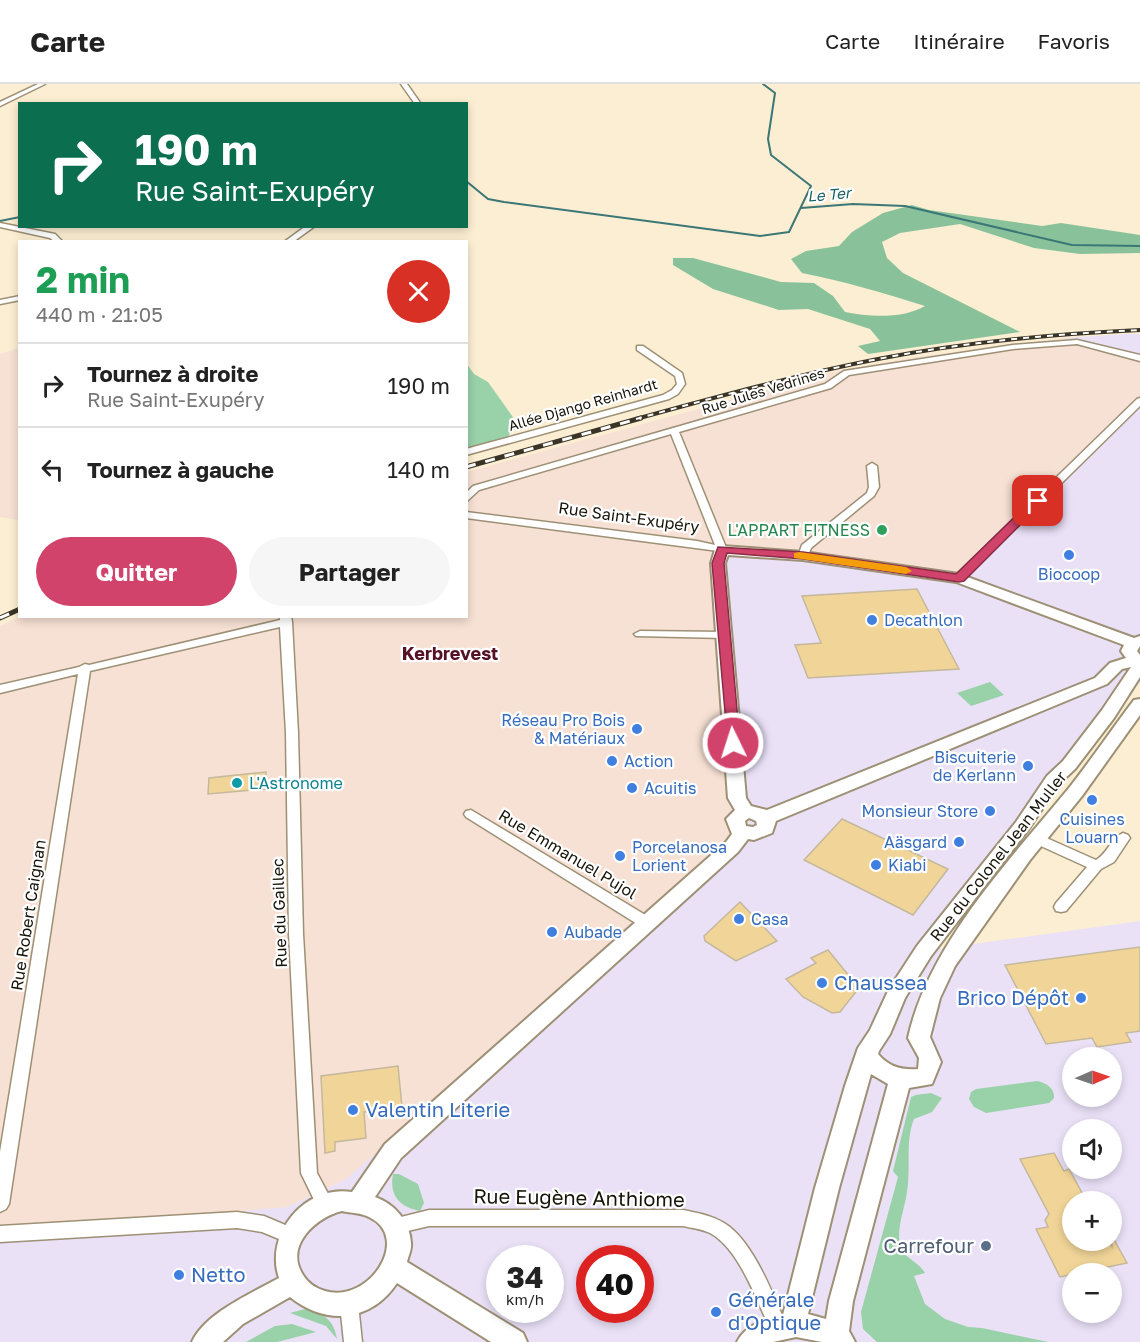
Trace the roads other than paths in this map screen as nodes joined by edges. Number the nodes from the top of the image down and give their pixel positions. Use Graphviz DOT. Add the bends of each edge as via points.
graph roads {
  1 [pos="42,84"];
  2 [pos="404,84"];
  3 [pos="417,102"];
  4 [pos="0,104"];
  5 [pos="0,225"];
  6 [pos="309,228"];
  7 [pos="57,240"];
  8 [pos="290,240"];
  9 [pos="18,298"];
  10 [pos="0,302"];
  11 [pos="640,348"];
  12 [pos="1140,358"];
  13 [pos="1140,402"];
  14 [pos="675,432"];
  15 [pos="468,451"];
  16 [pos="872,466"];
  17 [pos="468,497"];
  18 [pos="468,514"];
  19 [pos="723,549"];
  20 [pos="803,556"];
  21 [pos="959,578"];
  22 [pos="286,619"];
  23 [pos="640,634"];
  24 [pos="725,635"];
  25 [pos="1137,642"];
  26 [pos="1137,663"];
  27 [pos="85,667"];
  28 [pos="0,689"];
  29 [pos="1140,704"];
  30 [pos="745,812"];
  31 [pos="471,814"];
  32 [pos="765,818"];
  33 [pos="743,832"];
  34 [pos="1123,838"];
  35 [pos="1037,839"];
  36 [pos="1096,866"];
  37 [pos="1061,907"];
  38 [pos="647,923"];
  39 [pos="867,1055"];
  40 [pos="900,1079"];
  41 [pos="359,1201"];
  42 [pos="0,1204"];
  43 [pos="325,1205"];
  44 [pos="395,1226"];
  45 [pos="0,1234"];
  46 [pos="291,1236"];
  47 [pos="395,1269"];
  48 [pos="292,1283"];
  49 [pos="349,1304"];
  50 [pos="785,1326"];
  51 [pos="840,1339"];
  52 [pos="205,1342"];
  53 [pos="352,1342"];
  54 [pos="514,1342"];
  55 [pos="750,1342"];
  1 -- 4 [label="street"];
  2 -- 3 [label="street"];
  5 -- 7 [label="street"];
  6 -- 8 [label="street"];
  9 -- 10 [label="street"];
  11 -- 15 [label="street, Allée Django Reinhardt" via="679,375 681,384 675,392"];
  12 -- 14 [label="street, Rue Jules Vedrines" via="1077,342 967,353 847,373 828,386"];
  13 -- 21 [label="street"];
  14 -- 17 [label="street, Rue Jules Vedrines" via="476,488"];
  14 -- 19 [label="street"];
  16 -- 20 [label="street" via="871,494 806,548"];
  18 -- 19 [label="street, Rue Saint-Exupéry"];
  19 -- 20 [label="main road, Rue Saint-Exupéry"];
  19 -- 24 [label="main road" via="718,563"];
  20 -- 21 [label="main road, Rue Saint-Exupéry"];
  21 -- 25 [label="main road, Rue Saint-Exupéry"];
  22 -- 27 [label="street"];
  22 -- 43 [label="street, Rue du Gaillec" via="296,934 309,1173"];
  23 -- 24 [label="street"];
  24 -- 30 [label="main road" via="737,798"];
  25 -- 26 [label="main road" via="1129,651"];
  26 -- 32 [label="main road" via="1116,666 1101,681"];
  26 -- 39 [label="main road, Rue du Colonel Jean Muller" via="1108,714 924,951 896,995"];
  27 -- 28 [label="street"];
  27 -- 42 [label="street, Rue Robert Caignan"];
  29 -- 35 [label="main road, Rue du Colonel Jean Muller"];
  30 -- 32 [label="main road"];
  30 -- 33 [label="main road" via="734,823"];
  31 -- 38 [label="street, Rue Emmanuel Pujol"];
  32 -- 33 [label="main road" via="768,825 763,832"];
  33 -- 38 [label="main road" via="732,847"];
  34 -- 36 [label="street" via="1108,859"];
  35 -- 36 [label="street"];
  35 -- 40 [label="main road, Rue du Colonel Jean Muller" via="953,951 939,976 921,1019 919,1038 932,1060 930,1070 924,1078"];
  36 -- 37 [label="street"];
  38 -- 41 [label="main road" via="393,1151"];
  39 -- 40 [label="main road" via="873,1065"];
  39 -- 50 [label="main road, Rue du Colonel Jean Muller"];
  40 -- 51 [label="main road" via="841,1301"];
  41 -- 43 [label="main road"];
  41 -- 44 [label="main road" via="386,1214"];
  43 -- 46 [label="main road" via="299,1223"];
  44 -- 47 [label="main road" via="400,1246"];
  44 -- 50 [label="street, Rue Eugène Anthiome" via="429,1218 683,1218 708,1223 724,1231 737,1246"];
  45 -- 46 [label="street" via="237,1220 264,1224"];
  46 -- 48 [label="main road" via="286,1268"];
  47 -- 49 [label="main road" via="368,1297"];
  47 -- 54 [label="main road"];
  48 -- 49 [label="main road" via="315,1302"];
  48 -- 52 [label="main road" via="234,1316"];
  49 -- 53 [label="street"];
  50 -- 51 [label="main road" via="820,1329"];
  50 -- 55 [label="main road" via="763,1332"];
}
